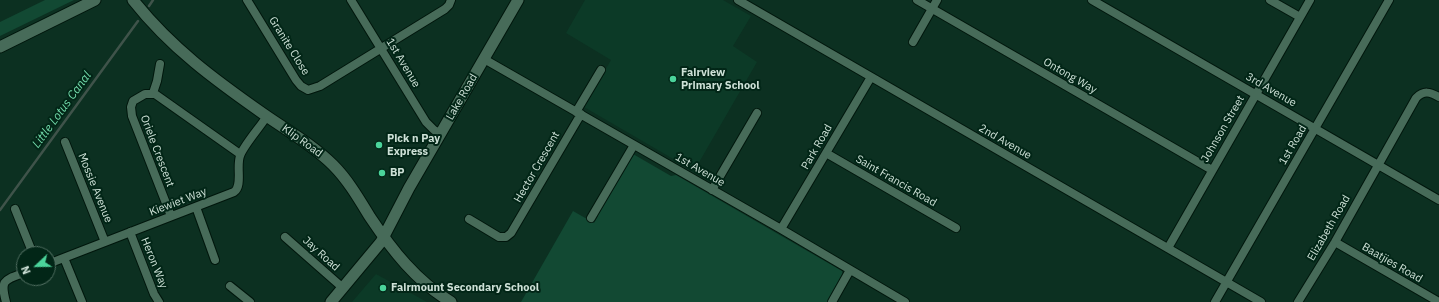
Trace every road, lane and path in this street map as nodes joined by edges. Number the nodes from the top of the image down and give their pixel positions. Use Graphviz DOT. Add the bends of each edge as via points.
graph roads {
  1 [pos="94,0"];
  2 [pos="247,0"];
  3 [pos="351,0"];
  4 [pos="451,0"];
  5 [pos="518,0"];
  6 [pos="738,0"];
  7 [pos="917,0"];
  8 [pos="937,0"];
  9 [pos="1092,0"];
  10 [pos="1270,0"];
  11 [pos="1310,0"];
  12 [pos="1390,0"];
  13 [pos="136,4"];
  14 [pos="932,9"];
  15 [pos="1300,17"];
  16 [pos="914,42"];
  17 [pos="0,47"];
  18 [pos="381,48"];
  19 [pos="484,59"];
  20 [pos="160,64"];
  21 [pos="601,70"];
  22 [pos="871,77"];
  23 [pos="153,93"];
  24 [pos="1256,94"];
  25 [pos="1439,97"];
  26 [pos="578,113"];
  27 [pos="757,113"];
  28 [pos="267,116"];
  29 [pos="1315,128"];
  30 [pos="441,134"];
  31 [pos="65,142"];
  32 [pos="634,145"];
  33 [pos="826,153"];
  34 [pos="240,154"];
  35 [pos="1378,164"];
  36 [pos="1212,170"];
  37 [pos="712,190"];
  38 [pos="1439,200"];
  39 [pos="196,207"];
  40 [pos="15,209"];
  41 [pos="171,216"];
  42 [pos="591,218"];
  43 [pos="469,219"];
  44 [pos="956,228"];
  45 [pos="782,229"];
  46 [pos="130,232"];
  47 [pos="384,236"];
  48 [pos="285,237"];
  49 [pos="104,242"];
  50 [pos="1335,242"];
  51 [pos="30,246"];
  52 [pos="1168,248"];
  53 [pos="64,258"];
  54 [pos="215,260"];
  55 [pos="56,261"];
  56 [pos="850,270"];
  57 [pos="16,276"];
  58 [pos="1227,282"];
  59 [pos="230,286"];
  60 [pos="343,288"];
  61 [pos="6,302"];
  62 [pos="82,302"];
  63 [pos="159,302"];
  64 [pos="250,302"];
  65 [pos="331,302"];
  66 [pos="451,302"];
  67 [pos="832,302"];
  68 [pos="905,302"];
  69 [pos="1215,302"];
  70 [pos="1261,302"];
  71 [pos="1298,302"];
  72 [pos="1439,302"];
  1 -- 17 [label="street"];
  2 -- 18 [label="street, Granite Close" via="296,80 308,90 320,86"];
  3 -- 18 [label="street, 1st Avenue"];
  4 -- 18 [label="street" via="450,5"];
  5 -- 19 [label="street, Lake Road"];
  6 -- 22 [label="street, 2nd Avenue"];
  7 -- 14 [label="street, Ontong Way"];
  8 -- 14 [label="street"];
  9 -- 24 [label="street, 3rd Avenue"];
  10 -- 15 [label="street"];
  11 -- 15 [label="street, Johnson Street"];
  12 -- 29 [label="street, 1st Road"];
  13 -- 28 [label="street, Klip Road" via="184,54"];
  14 -- 16 [label="street"];
  14 -- 36 [label="street, Ontong Way"];
  15 -- 24 [label="street, Johnson Street"];
  18 -- 30 [label="street, 1st Avenue" via="426,122"];
  19 -- 26 [label="street, 1st Avenue"];
  19 -- 30 [label="street, Lake Road"];
  20 -- 23 [label="street"];
  21 -- 26 [label="street, Hector Crescent"];
  22 -- 33 [label="street, Park Road"];
  22 -- 52 [label="street, 2nd Avenue"];
  23 -- 34 [label="street"];
  23 -- 41 [label="street, Oriele Crescent" via="133,101 132,116"];
  24 -- 29 [label="street, 3rd Avenue"];
  24 -- 36 [label="street, Johnson Street"];
  25 -- 35 [label="street, Elizabeth Road" via="1428,92 1419,95"];
  26 -- 32 [label="street, 1st Avenue"];
  26 -- 43 [label="street, Hector Crescent" via="513,231 506,237 499,237"];
  27 -- 37 [label="street"];
  28 -- 34 [label="street"];
  28 -- 47 [label="street, Klip Road" via="306,142 334,166"];
  29 -- 35 [label="street, 3rd Avenue"];
  29 -- 58 [label="street, 1st Road"];
  30 -- 47 [label="street, Lake Road"];
  31 -- 49 [label="street, Mossie Avenue"];
  32 -- 37 [label="street, 1st Avenue"];
  32 -- 42 [label="street"];
  33 -- 44 [label="street, Saint Francis Road"];
  33 -- 45 [label="street, Park Road"];
  34 -- 39 [label="street, Kiewiet Way" via="237,190"];
  35 -- 38 [label="street, 3rd Avenue"];
  35 -- 50 [label="street, Elizabeth Road"];
  36 -- 52 [label="street, Johnson Street"];
  37 -- 45 [label="street, 1st Avenue"];
  39 -- 41 [label="street, Kiewiet Way"];
  39 -- 54 [label="street"];
  40 -- 51 [label="street"];
  41 -- 46 [label="street, Kiewiet Way"];
  45 -- 56 [label="street, 1st Avenue"];
  46 -- 49 [label="street, Kiewiet Way"];
  46 -- 63 [label="street, Heron Way"];
  47 -- 60 [label="street, Lake Road"];
  47 -- 66 [label="street, Klip Road" via="415,275"];
  48 -- 60 [label="street, Jay Road"];
  49 -- 53 [label="street, Kiewiet Way"];
  50 -- 71 [label="street, Elizabeth Road"];
  50 -- 72 [label="street, Baatjies Road"];
  52 -- 58 [label="street, 2nd Avenue"];
  53 -- 55 [label="street, Kiewiet Way"];
  53 -- 62 [label="street"];
  56 -- 67 [label="street"];
  56 -- 68 [label="street, 1st Avenue"];
  57 -- 61 [label="street" via="7,279 2,286"];
  58 -- 69 [label="street, 1st Road"];
  58 -- 70 [label="street, 2nd Avenue"];
  59 -- 64 [label="street"];
  60 -- 65 [label="street, Lake Road"];
}
